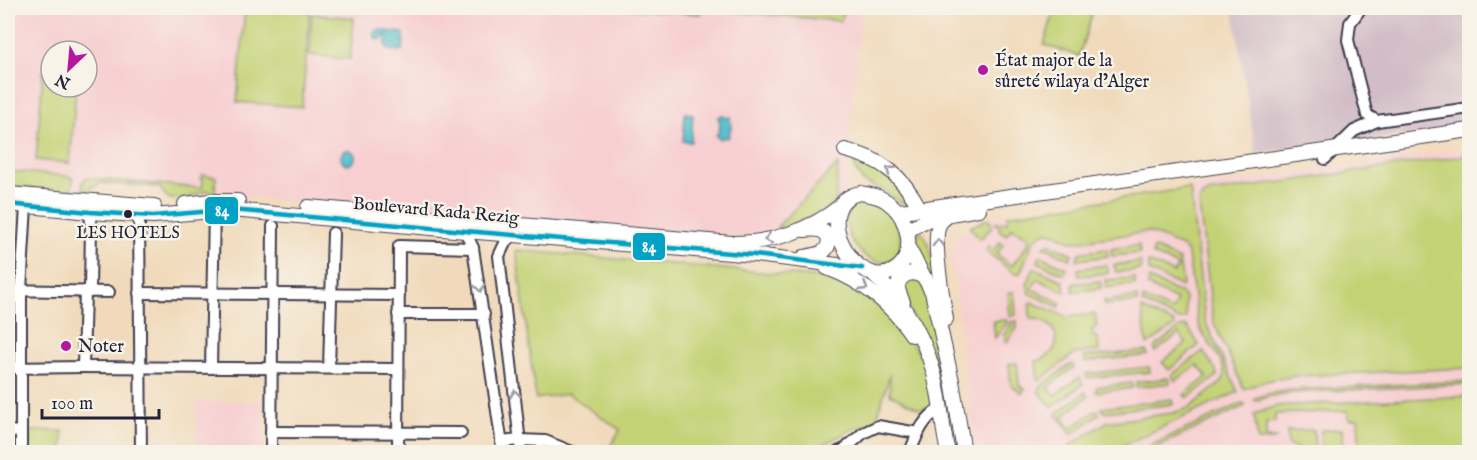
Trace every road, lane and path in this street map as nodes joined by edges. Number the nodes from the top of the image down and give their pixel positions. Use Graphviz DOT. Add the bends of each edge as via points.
graph roads {
  1 [pos="1361,8"];
  2 [pos="1470,108"];
  3 [pos="1377,121"];
  4 [pos="1470,130"];
  5 [pos="1470,138"];
  6 [pos="845,150"];
  7 [pos="1329,154"];
  8 [pos="1059,192"];
  9 [pos="8,194"];
  10 [pos="8,204"];
  11 [pos="26,206"];
  12 [pos="88,206"];
  13 [pos="839,207"];
  14 [pos="920,209"];
  15 [pos="214,211"];
  16 [pos="897,211"];
  17 [pos="139,215"];
  18 [pos="949,215"];
  19 [pos="273,226"];
  20 [pos="465,231"];
  21 [pos="798,231"];
  22 [pos="908,231"];
  23 [pos="333,233"];
  24 [pos="514,235"];
  25 [pos="908,247"];
  26 [pos="473,248"];
  27 [pos="796,259"];
  28 [pos="811,262"];
  29 [pos="866,270"];
  30 [pos="926,279"];
  31 [pos="8,290"];
  32 [pos="21,290"];
  33 [pos="87,292"];
  34 [pos="109,292"];
  35 [pos="139,293"];
  36 [pos="273,293"];
  37 [pos="212,294"];
  38 [pos="331,294"];
  39 [pos="399,295"];
  40 [pos="398,314"];
  41 [pos="484,314"];
  42 [pos="909,314"];
  43 [pos="82,367"];
  44 [pos="932,367"];
  45 [pos="8,368"];
  46 [pos="21,368"];
  47 [pos="140,368"];
  48 [pos="211,368"];
  49 [pos="272,368"];
  50 [pos="329,368"];
  51 [pos="398,369"];
  52 [pos="952,381"];
  53 [pos="940,409"];
  54 [pos="8,431"];
  55 [pos="21,432"];
  56 [pos="272,432"];
  57 [pos="398,432"];
  58 [pos="460,432"];
  59 [pos="918,433"];
  60 [pos="520,440"];
  61 [pos="502,447"];
  62 [pos="21,453"];
  63 [pos="141,453"];
  64 [pos="271,453"];
  65 [pos="398,453"];
  66 [pos="521,453"];
  67 [pos="572,453"];
  68 [pos="838,453"];
  69 [pos="910,453"];
  70 [pos="948,453"];
  71 [pos="964,453"];
  1 -- 3 [label="street" via="1350,23 1348,40 1368,115"];
  2 -- 3 [label="street"];
  3 -- 7 [label="street" via="1354,131"];
  4 -- 7 [label="main road"];
  5 -- 7 [label="main road"];
  14 -- 6 [label="main road, one-way" via="905,185 884,165"];
  7 -- 8 [label="main road"];
  8 -- 14 [label="main road"];
  8 -- 18 [label="main road"];
  9 -- 12 [label="main road, Boulevard Kada Rezig"];
  10 -- 11 [label="main road, Boulevard Kada Rezig"];
  11 -- 12 [label="main road, Boulevard Kada Rezig"];
  11 -- 32 [label="street"];
  12 -- 17 [label="main road, Boulevard Kada Rezig"];
  21 -- 12 [label="main road, Boulevard Kada Rezig, one-way" via="732,243 239,201 150,207"];
  12 -- 33 [label="street" via="91,224"];
  13 -- 16 [label="main road, Boulevard Kada Rezig" via="844,199 860,193 882,198"];
  13 -- 21 [label="main road, Boulevard Kada Rezig"];
  13 -- 29 [label="main road" via="839,237 851,258"];
  14 -- 16 [label="main road"];
  15 -- 17 [label="main road, Boulevard Kada Rezig"];
  15 -- 20 [label="main road, Boulevard Kada Rezig"];
  15 -- 37 [label="street"];
  16 -- 22 [label="main road, Boulevard Kada Rezig"];
  17 -- 35 [label="street"];
  18 -- 22 [label="main road" via="927,220"];
  52 -- 18 [label="main road, one-way" via="937,239 939,224"];
  19 -- 36 [label="street"];
  20 -- 24 [label="main road, Boulevard Kada Rezig"];
  20 -- 26 [label="street"];
  21 -- 27 [label="main road" via="824,232 829,244 821,253"];
  22 -- 25 [label="main road, Boulevard Kada Rezig"];
  23 -- 38 [label="street"];
  24 -- 27 [label="main road, Boulevard Kada Rezig"];
  60 -- 24 [label="street, one-way" via="499,256 506,241"];
  25 -- 29 [label="main road, Boulevard Kada Rezig" via="904,260 893,271 884,274"];
  25 -- 30 [label="main road, Boulevard Kada Rezig"];
  26 -- 39 [label="street" via="399,246"];
  26 -- 41 [label="street, one-way"];
  27 -- 28 [label="main road, Boulevard Kada Rezig"];
  28 -- 29 [label="main road, Boulevard Kada Rezig"];
  28 -- 44 [label="main road, one-way" via="855,281 879,298 898,315"];
  29 -- 42 [label="main road" via="887,287"];
  30 -- 42 [label="main road" via="912,273 898,284"];
  30 -- 52 [label="main road, Boulevard Kada Rezig"];
  31 -- 32 [label="street"];
  32 -- 33 [label="street"];
  32 -- 46 [label="street"];
  33 -- 34 [label="street"];
  33 -- 43 [label="street"];
  35 -- 37 [label="street"];
  35 -- 47 [label="street"];
  36 -- 37 [label="street"];
  36 -- 38 [label="street"];
  36 -- 49 [label="street"];
  37 -- 48 [label="street"];
  38 -- 39 [label="street"];
  38 -- 50 [label="street"];
  39 -- 40 [label="street"];
  40 -- 41 [label="street"];
  40 -- 51 [label="street"];
  41 -- 61 [label="street"];
  42 -- 44 [label="main road"];
  43 -- 46 [label="street"];
  43 -- 47 [label="street"];
  44 -- 53 [label="main road"];
  45 -- 46 [label="street"];
  46 -- 55 [label="street"];
  47 -- 48 [label="street"];
  47 -- 63 [label="street"];
  48 -- 49 [label="street"];
  49 -- 50 [label="street"];
  49 -- 56 [label="street"];
  50 -- 51 [label="street"];
  51 -- 57 [label="street"];
  52 -- 71 [label="main road, Boulevard Kada Rezig"];
  53 -- 59 [label="street" via="927,418"];
  53 -- 70 [label="main road"];
  54 -- 55 [label="street"];
  55 -- 62 [label="street"];
  56 -- 57 [label="street"];
  56 -- 64 [label="street"];
  57 -- 58 [label="street"];
  57 -- 65 [label="street"];
  59 -- 68 [label="street" via="878,426"];
  59 -- 69 [label="street"];
  60 -- 61 [label="street"];
  60 -- 66 [label="street"];
  60 -- 67 [label="street" via="545,441"];
}
